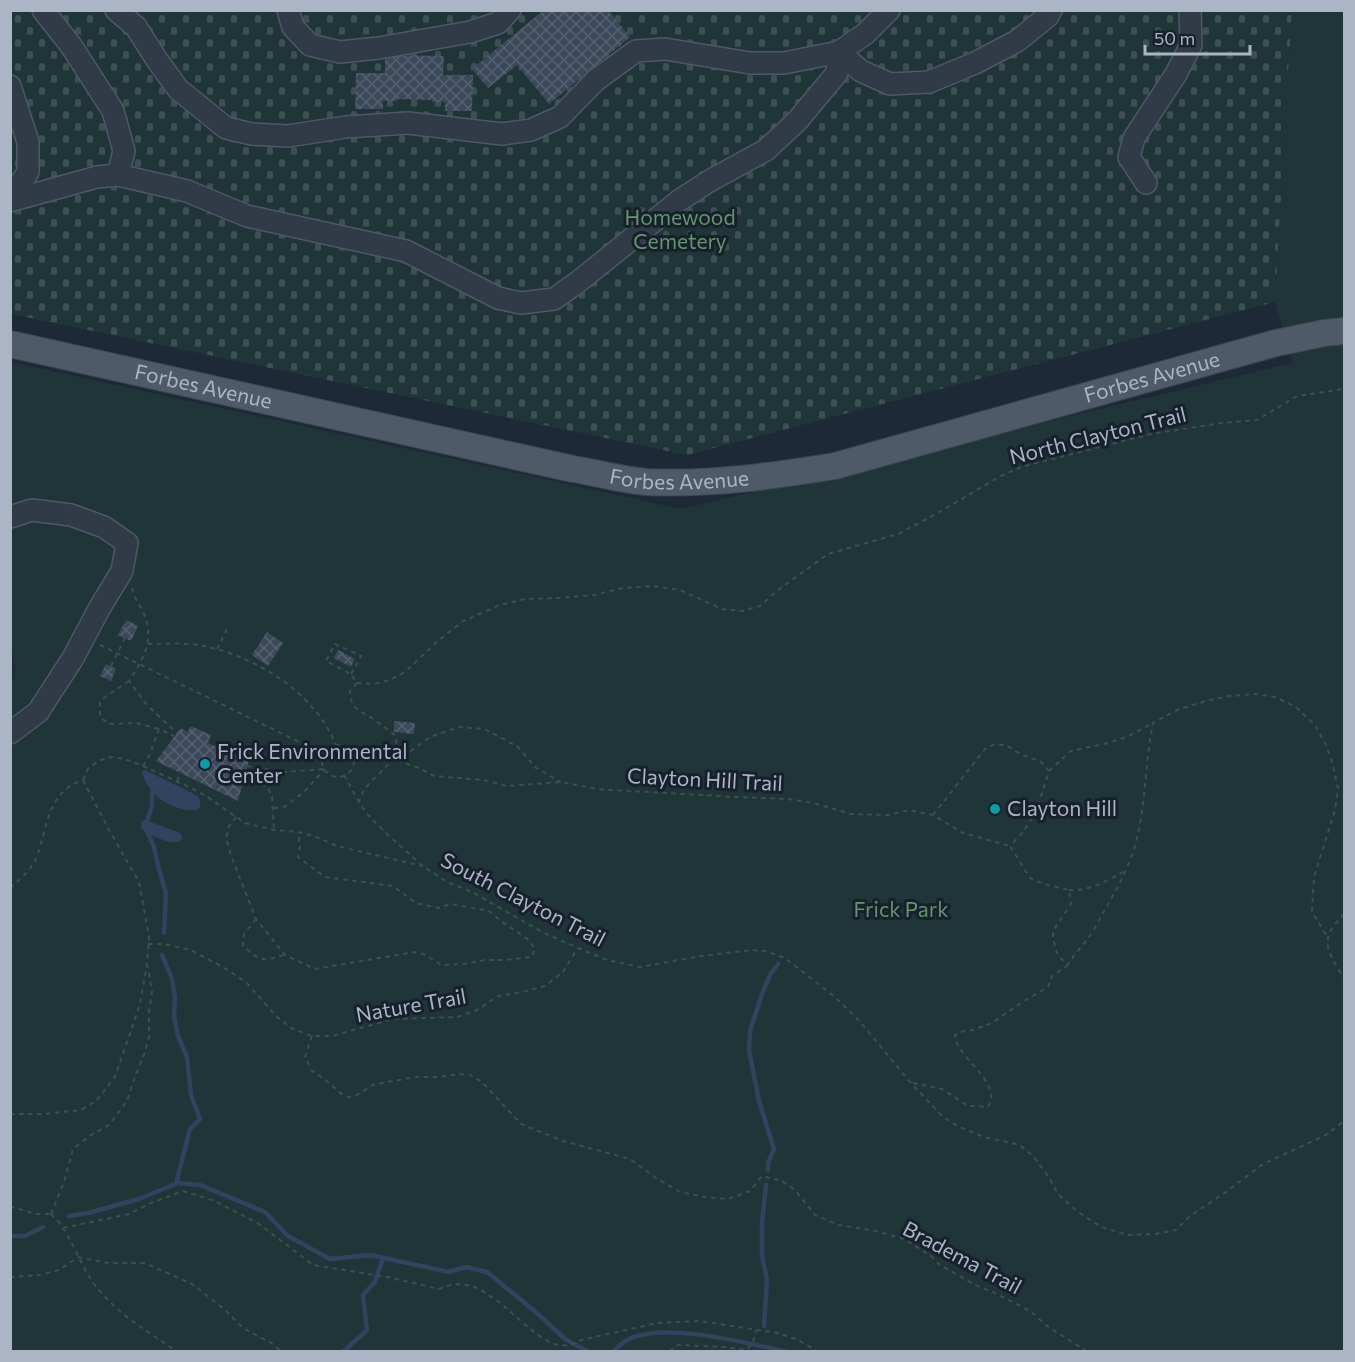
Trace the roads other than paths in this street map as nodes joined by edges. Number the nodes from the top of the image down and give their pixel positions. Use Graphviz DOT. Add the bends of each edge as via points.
graph roads {
  1 [pos="42,10"];
  2 [pos="116,10"];
  3 [pos="288,10"];
  4 [pos="510,10"];
  5 [pos="889,10"];
  6 [pos="1051,10"];
  7 [pos="1190,10"];
  8 [pos="839,52"];
  9 [pos="10,86"];
  10 [pos="118,175"];
  11 [pos="1146,183"];
  12 [pos="10,200"];
  13 [pos="1344,331"];
  14 [pos="10,344"];
  15 [pos="10,517"];
  16 [pos="10,733"];
  1 -- 10 [label="lane" via="72,47 113,111 124,151"];
  2 -- 8 [label="lane" via="136,27 178,89 226,128 252,134 288,136 408,123 502,134 531,130 560,117 596,80 636,51 665,49 750,63 784,63"];
  3 -- 4 [label="lane" via="293,27 310,45 340,52 470,32 498,23"];
  5 -- 8 [label="lane"];
  6 -- 8 [label="lane" via="1017,41 929,82 890,84 861,71"];
  7 -- 11 [label="lane" via="1191,45 1134,138 1129,157"];
  8 -- 10 [label="lane" via="837,73 797,121 766,150 680,200 554,299 521,303 498,298 406,251 247,216 188,191"];
  9 -- 12 [label="lane" via="28,142 28,172"];
  10 -- 12 [label="lane"];
  13 -- 14 [label="main road, Forbes Avenue" via="1276,343 836,466 769,477 645,482"];
  15 -- 16 [label="lane" via="32,510 71,515 104,527 127,543 122,571 73,658 38,712"];
}
